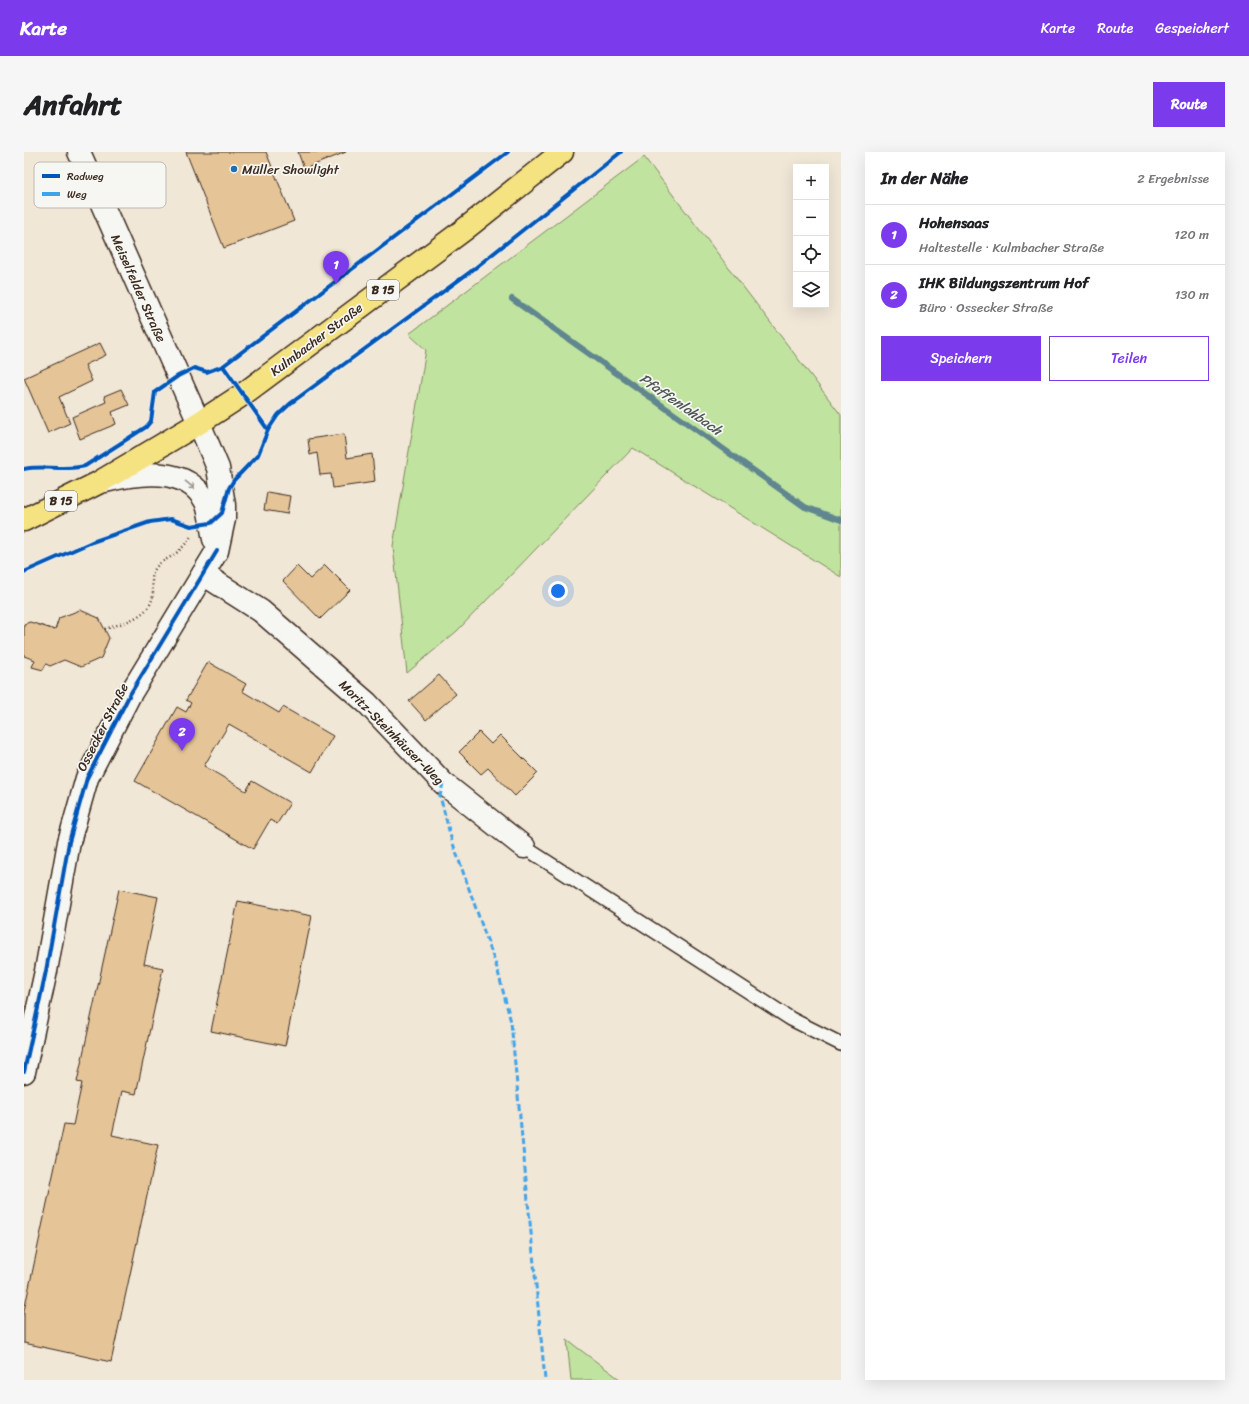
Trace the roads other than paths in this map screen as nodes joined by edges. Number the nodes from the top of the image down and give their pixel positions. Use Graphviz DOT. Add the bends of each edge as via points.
graph roads {
  1 [pos="79,152"];
  2 [pos="562,152"];
  3 [pos="83,162"];
  4 [pos="104,208"];
  5 [pos="199,423"];
  6 [pos="98,483"];
  7 [pos="24,520"];
  8 [pos="217,551"];
  9 [pos="202,574"];
  10 [pos="524,847"];
  11 [pos="841,1044"];
  12 [pos="24,1072"];
  1 -- 3 [label="street, Meiselfelder Straße"];
  2 -- 5 [label="main road, Kulmbacher Straße / B 15" via="465,229 248,390"];
  4 -- 5 [label="street, Meiselfelder Straße"];
  5 -- 6 [label="main road, Kulmbacher Straße / B 15"];
  5 -- 8 [label="street, Ossecker Straße" via="218,468 224,504 224,519"];
  6 -- 7 [label="main road, Kulmbacher Straße / B 15"];
  6 -- 8 [label="street, Kulmbacher Straße, one-way" via="131,474 154,474 185,480 206,502"];
  8 -- 9 [label="street, Ossecker Straße"];
  9 -- 10 [label="street, Moritz-Steinhäuser-Weg" via="261,611 366,703 443,783"];
  9 -- 12 [label="street, Ossecker Straße" via="129,696 87,778 69,842 46,971"];
  10 -- 11 [label="lane" via="791,1019"];
}
